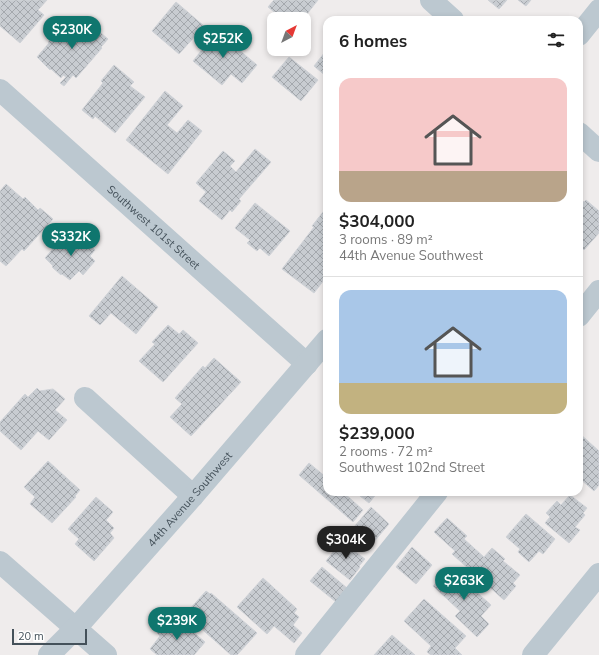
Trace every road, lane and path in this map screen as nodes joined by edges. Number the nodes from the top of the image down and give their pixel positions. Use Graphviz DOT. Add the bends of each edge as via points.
graph roads {
  1 [pos="431,0"];
  2 [pos="599,10"];
  3 [pos="449,16"];
  4 [pos="583,30"];
  5 [pos="0,90"];
  6 [pos="583,137"];
  7 [pos="599,151"];
  8 [pos="599,291"];
  9 [pos="583,311"];
  10 [pos="323,345"];
  11 [pos="306,364"];
  12 [pos="85,398"];
  13 [pos="193,496"];
  14 [pos="434,496"];
  15 [pos="0,562"];
  16 [pos="599,574"];
  17 [pos="76,628"];
  18 [pos="49,655"];
  19 [pos="106,655"];
  20 [pos="306,655"];
  21 [pos="534,655"];
  1 -- 3 [label="street"];
  2 -- 4 [label="street"];
  5 -- 11 [label="street, Southwest 101st Street"];
  6 -- 7 [label="street"];
  8 -- 9 [label="street"];
  10 -- 11 [label="street, 44th Avenue Southwest"];
  11 -- 13 [label="street, 44th Avenue Southwest"];
  12 -- 13 [label="street"];
  13 -- 17 [label="street, 44th Avenue Southwest"];
  14 -- 20 [label="street"];
  15 -- 17 [label="street"];
  16 -- 21 [label="street"];
  17 -- 18 [label="street, 44th Avenue Southwest"];
  17 -- 19 [label="street"];
}
